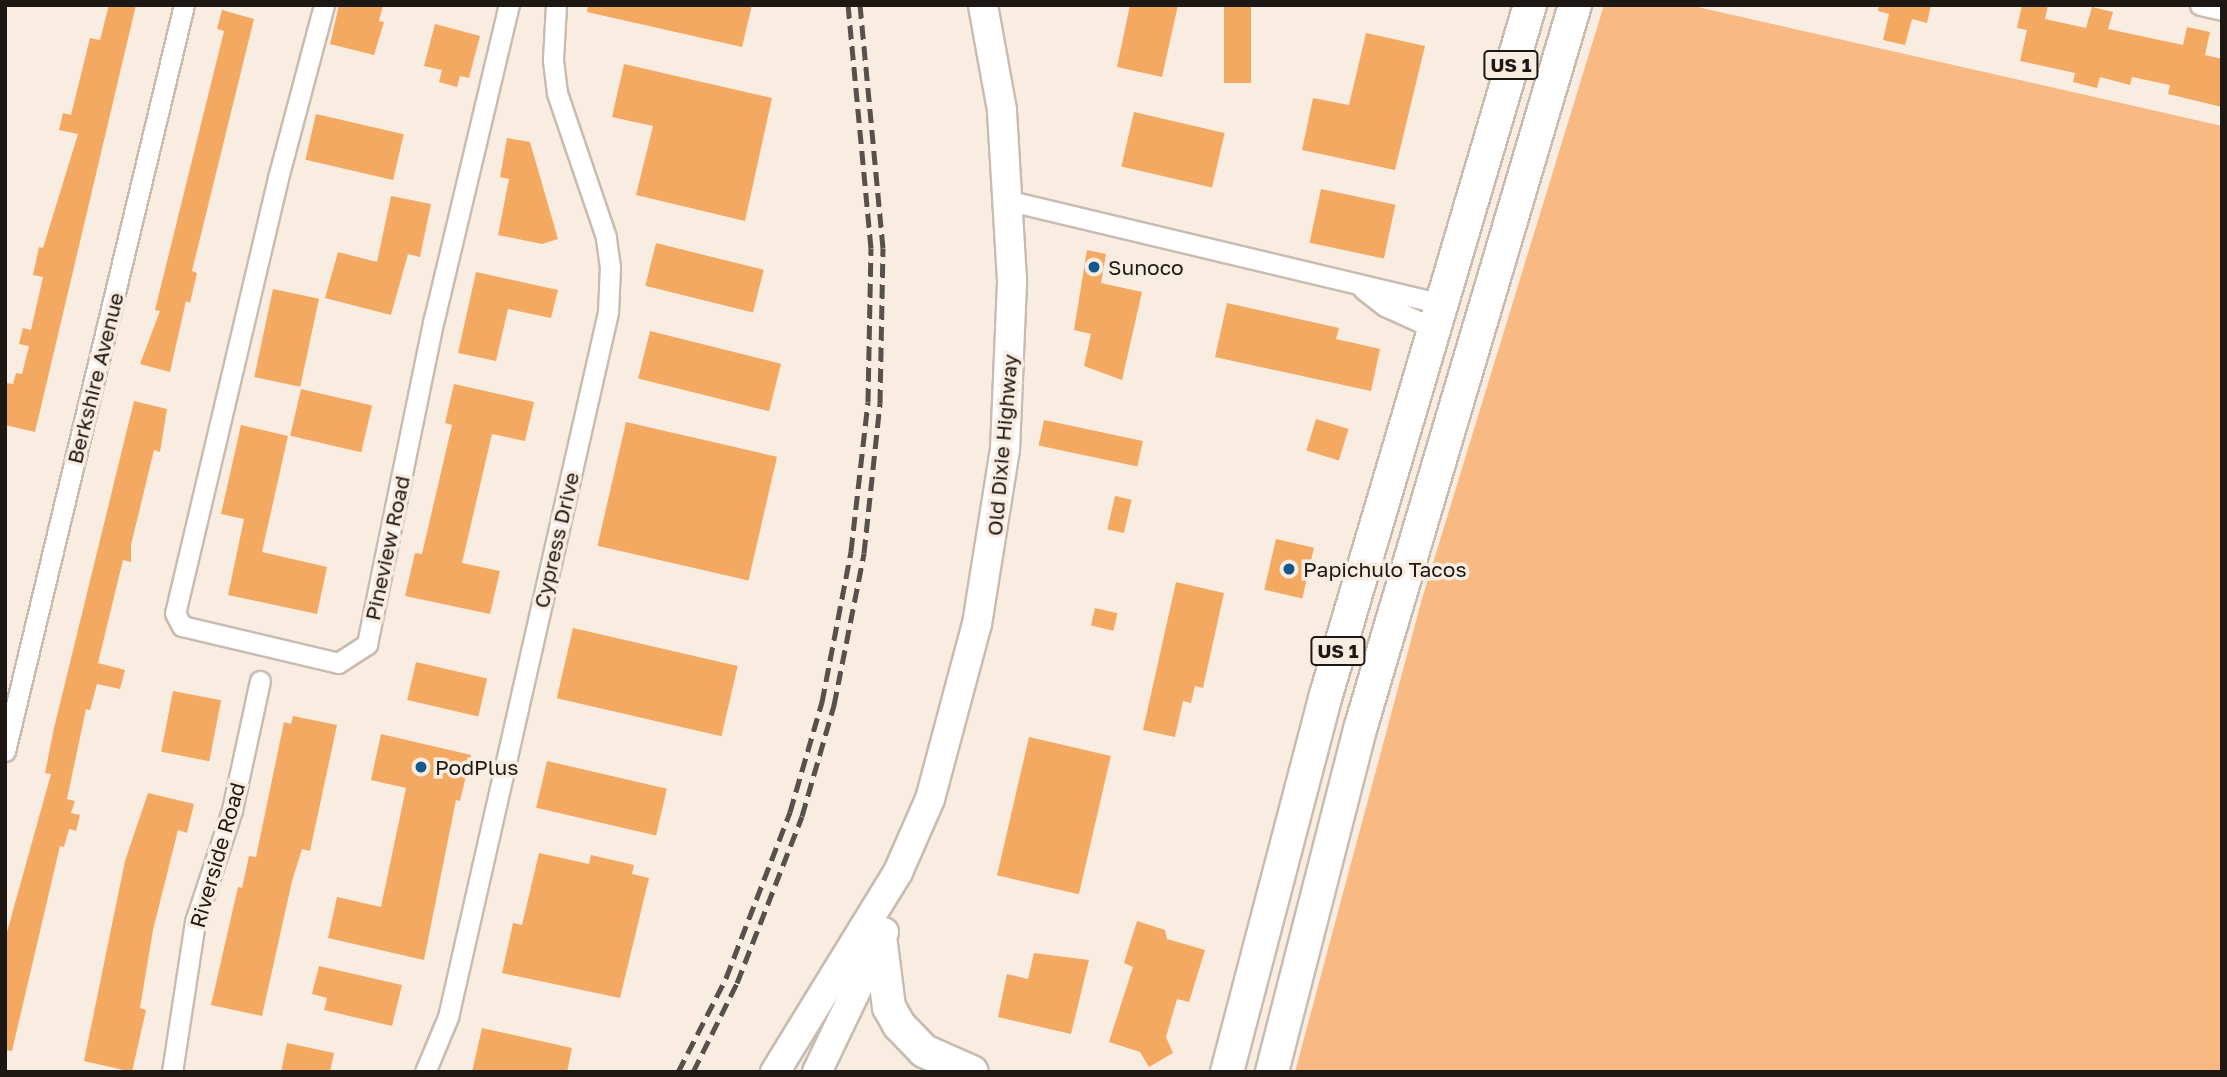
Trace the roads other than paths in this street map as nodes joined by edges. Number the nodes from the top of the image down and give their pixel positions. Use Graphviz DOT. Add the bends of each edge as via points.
graph roads {
  1 [pos="184,5"];
  2 [pos="324,5"];
  3 [pos="509,5"];
  4 [pos="556,5"];
  5 [pos="983,5"];
  6 [pos="1530,5"];
  7 [pos="1575,5"];
  8 [pos="2200,5"];
  9 [pos="2222,10"];
  10 [pos="1010,201"];
  11 [pos="1460,233"];
  12 [pos="1434,315"];
  13 [pos="1479,320"];
  14 [pos="1459,387"];
  15 [pos="261,681"];
  16 [pos="5,751"];
  17 [pos="898,872"];
  18 [pos="881,944"];
  19 [pos="835,974"];
  20 [pos="172,1072"];
  21 [pos="425,1072"];
  22 [pos="775,1072"];
  23 [pos="789,1072"];
  24 [pos="817,1072"];
  25 [pos="972,1072"];
  26 [pos="1227,1072"];
  27 [pos="1272,1072"];
  1 -- 16 [label="street, Berkshire Avenue"];
  2 -- 3 [label="street, Pineview Road" via="278,178 175,613 182,626 338,663 367,644 434,319"];
  4 -- 21 [label="street, Cypress Drive" via="553,59 557,93 606,237 611,274 608,312 448,1017"];
  5 -- 10 [label="street, Old Dixie Highway" via="1002,110"];
  6 -- 11 [label="main road, US 1"];
  7 -- 13 [label="main road, US 1"];
  8 -- 9 [label="street"];
  10 -- 12 [label="street" via="1356,284"];
  10 -- 17 [label="street, Old Dixie Highway" via="1011,365 994,534 956,712 930,799"];
  11 -- 12 [label="main road, US 1"];
  11 -- 13 [label="main road" via="1464,284"];
  12 -- 14 [label="main road" via="1454,339"];
  12 -- 26 [label="main road, US 1" via="1321,712"];
  13 -- 14 [label="main road, US 1"];
  14 -- 27 [label="main road, US 1" via="1361,726"];
  15 -- 20 [label="street, Riverside Road" via="232,810 195,922"];
  17 -- 18 [label="street, Old Dixie Highway"];
  17 -- 19 [label="street, Old Dixie Highway"];
  18 -- 24 [label="street, Old Dixie Highway"];
  18 -- 25 [label="main road" via="889,1007 900,1025 924,1051"];
  19 -- 22 [label="street, Old Dixie Highway"];
  19 -- 23 [label="street"];
}
